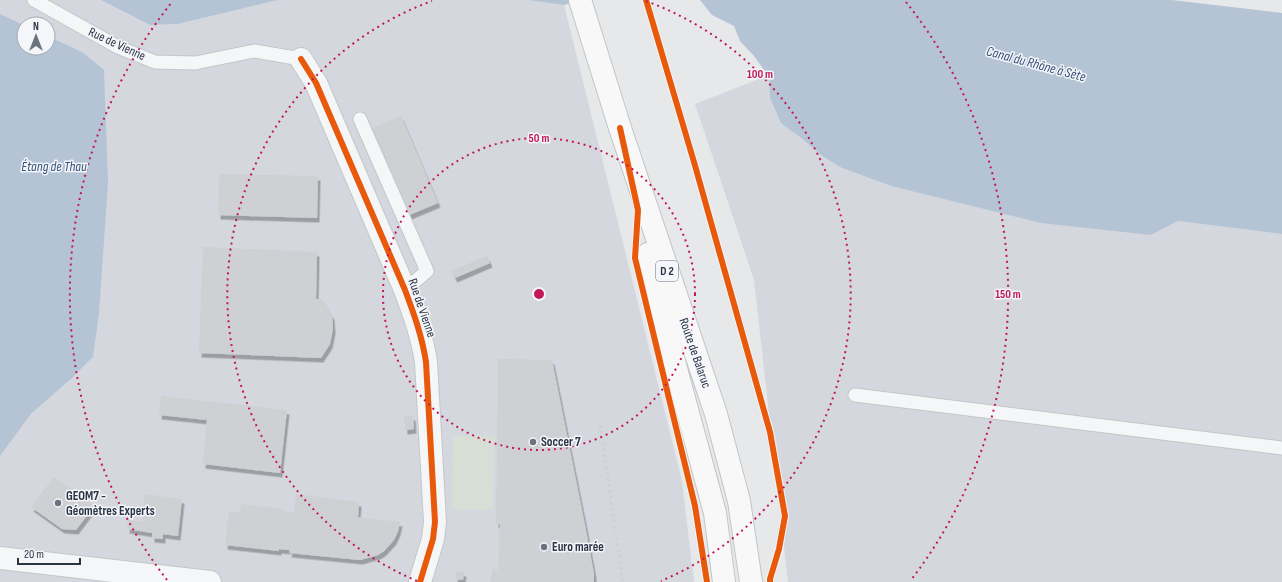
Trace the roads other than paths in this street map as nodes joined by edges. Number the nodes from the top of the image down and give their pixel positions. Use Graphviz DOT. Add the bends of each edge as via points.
graph roads {
  1 [pos="34,0"];
  2 [pos="580,0"];
  3 [pos="301,59"];
  4 [pos="360,119"];
  5 [pos="620,128"];
  6 [pos="404,290"];
  7 [pos="855,395"];
  8 [pos="1282,448"];
  9 [pos="0,558"];
  10 [pos="210,582"];
  11 [pos="420,582"];
  12 [pos="724,582"];
  13 [pos="751,582"];
  1 -- 3 [label="lane, Rue de Vienne" via="118,48 155,62 195,63 254,51"];
  2 -- 5 [label="main road, Route de Balaruc / D 2"];
  3 -- 6 [label="street, Rue de Vienne" via="316,83"];
  4 -- 6 [label="lane" via="427,271"];
  5 -- 12 [label="main road, Route de Balaruc / D 2" via="664,324 715,513"];
  5 -- 13 [label="main road, Route de Balaruc / D 2" via="716,414 739,501"];
  6 -- 11 [label="street, Rue de Vienne" via="418,323 426,362 435,504 433,539"];
  7 -- 8 [label="lane"];
  9 -- 10 [label="street"];
}
